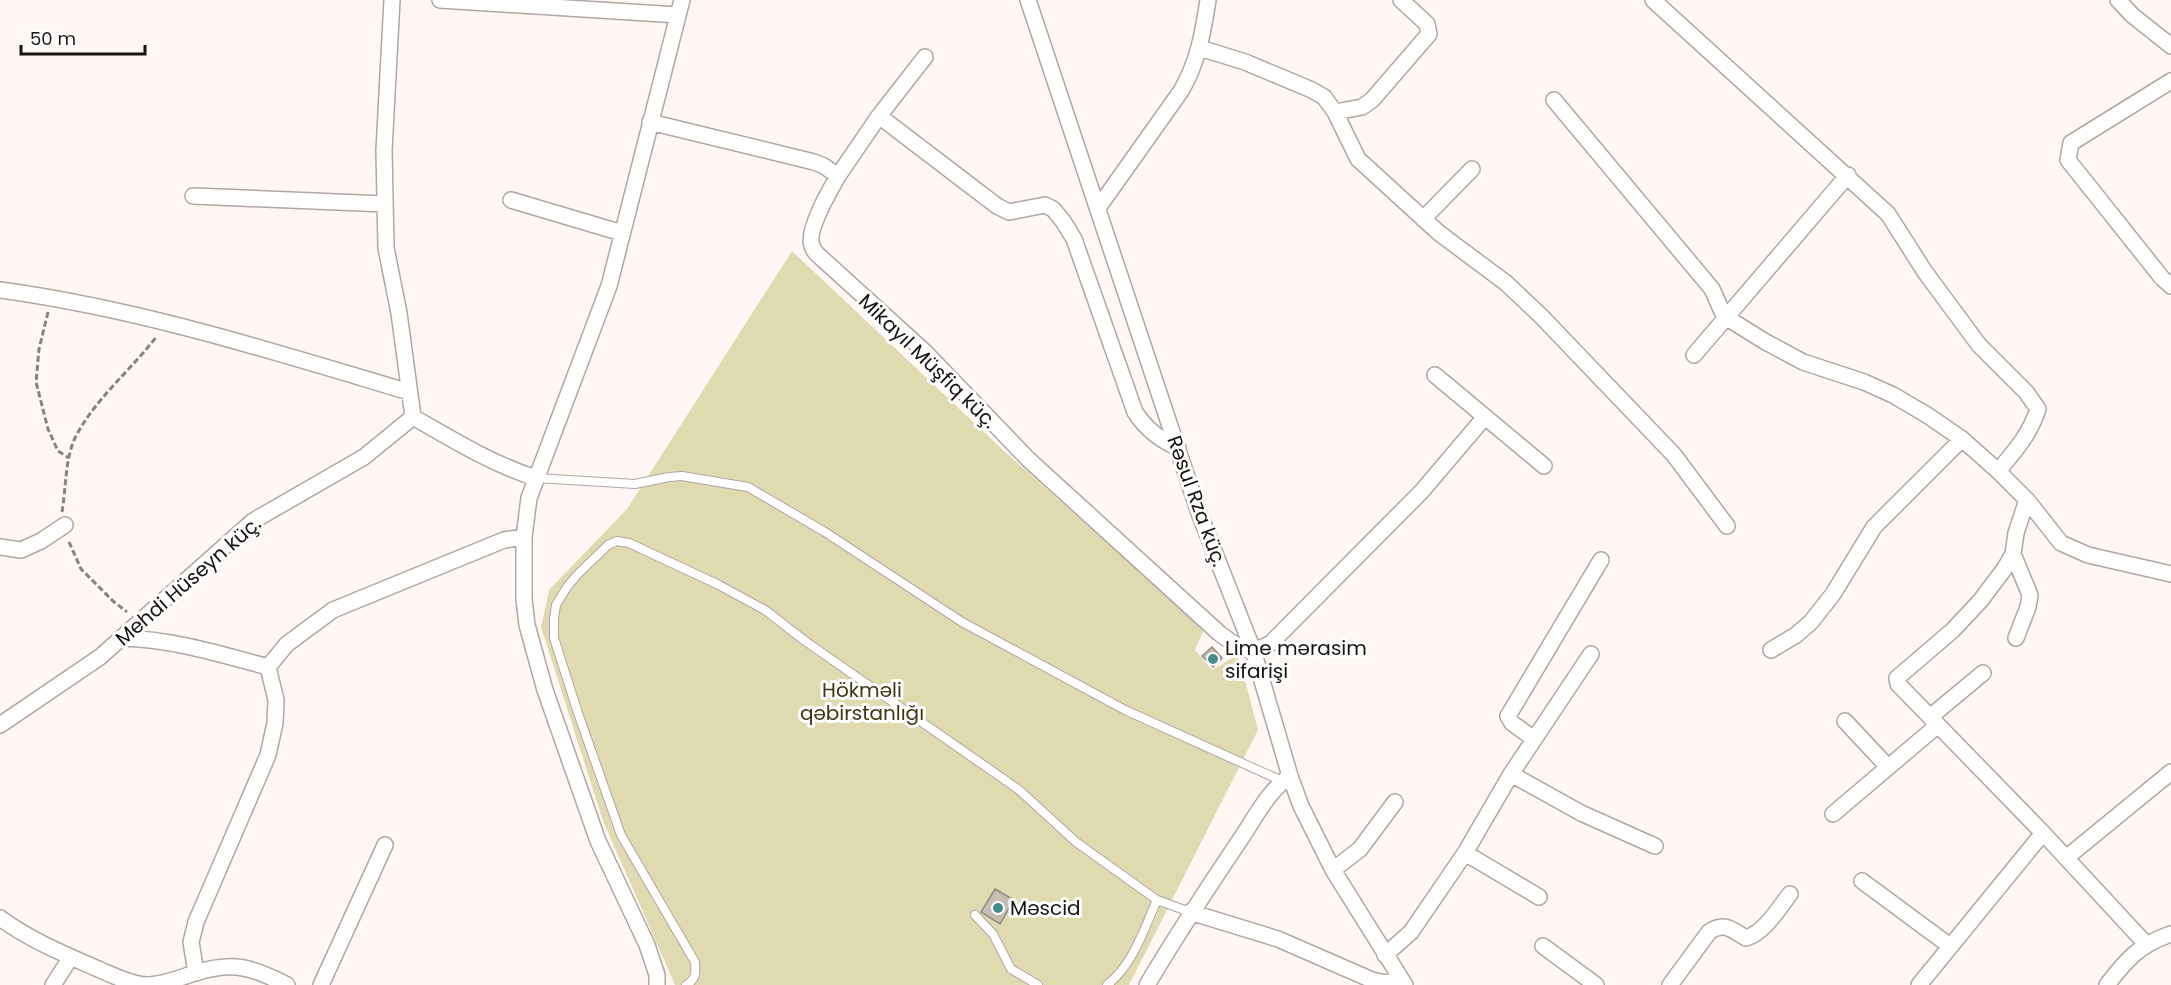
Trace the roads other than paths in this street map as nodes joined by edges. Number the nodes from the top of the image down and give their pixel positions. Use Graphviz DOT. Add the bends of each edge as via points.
graph roads {
  1 [pos="392,0"];
  2 [pos="440,0"];
  3 [pos="682,0"];
  4 [pos="1028,0"];
  5 [pos="1208,0"];
  6 [pos="1401,0"];
  7 [pos="1653,0"];
  8 [pos="2118,0"];
  9 [pos="678,15"];
  10 [pos="2171,46"];
  11 [pos="1200,48"];
  12 [pos="925,57"];
  13 [pos="2171,81"];
  14 [pos="1554,100"];
  15 [pos="1335,112"];
  16 [pos="879,116"];
  17 [pos="650,122"];
  18 [pos="1472,169"];
  19 [pos="1848,175"];
  20 [pos="838,176"];
  21 [pos="193,196"];
  22 [pos="512,200"];
  23 [pos="385,204"];
  24 [pos="1098,208"];
  25 [pos="1423,219"];
  26 [pos="622,233"];
  27 [pos="2171,286"];
  28 [pos="0,290"];
  29 [pos="1724,316"];
  30 [pos="1694,354"];
  31 [pos="1435,375"];
  32 [pos="409,392"];
  33 [pos="413,417"];
  34 [pos="1484,418"];
  35 [pos="1962,439"];
  36 [pos="1178,448"];
  37 [pos="1544,466"];
  38 [pos="1998,471"];
  39 [pos="536,478"];
  40 [pos="2027,500"];
  41 [pos="65,525"];
  42 [pos="1727,526"];
  43 [pos="524,537"];
  44 [pos="0,547"];
  45 [pos="2013,554"];
  46 [pos="1600,560"];
  47 [pos="2171,574"];
  48 [pos="121,638"];
  49 [pos="2016,638"];
  50 [pos="1253,650"];
  51 [pos="1771,650"];
  52 [pos="1591,654"];
  53 [pos="268,668"];
  54 [pos="1983,673"];
  55 [pos="1845,721"];
  56 [pos="1934,721"];
  57 [pos="0,725"];
  58 [pos="1534,739"];
  59 [pos="1888,768"];
  60 [pos="2171,772"];
  61 [pos="1512,774"];
  62 [pos="1286,779"];
  63 [pos="1395,802"];
  64 [pos="1833,814"];
  65 [pos="2043,833"];
  66 [pos="385,845"];
  67 [pos="1655,846"];
  68 [pos="1465,853"];
  69 [pos="2066,858"];
  70 [pos="1333,870"];
  71 [pos="1862,880"];
  72 [pos="1790,894"];
  73 [pos="1539,897"];
  74 [pos="1157,900"];
  75 [pos="1190,912"];
  76 [pos="975,915"];
  77 [pos="0,918"];
  78 [pos="2171,934"];
  79 [pos="2146,944"];
  80 [pos="1543,946"];
  81 [pos="1950,946"];
  82 [pos="1385,955"];
  83 [pos="71,957"];
  84 [pos="196,973"];
  85 [pos="1403,982"];
  86 [pos="126,983"];
  87 [pos="53,985"];
  88 [pos="287,985"];
  89 [pos="321,985"];
  90 [pos="657,985"];
  91 [pos="686,985"];
  92 [pos="1038,985"];
  93 [pos="1107,985"];
  94 [pos="1147,985"];
  95 [pos="1596,985"];
  96 [pos="1670,985"];
  97 [pos="1919,985"];
  98 [pos="2107,985"];
  1 -- 23 [label="street"];
  2 -- 9 [label="street"];
  3 -- 9 [label="street"];
  4 -- 24 [label="street, Rəsul Rza küç."];
  5 -- 11 [label="street"];
  6 -- 15 [label="street" via="1427,24 1429,34 1372,100 1362,107"];
  7 -- 19 [label="street"];
  8 -- 10 [label="street"];
  9 -- 17 [label="street"];
  11 -- 15 [label="street" via="1312,90 1324,97"];
  11 -- 24 [label="street" via="1181,91"];
  12 -- 16 [label="street, Mikayıl Müşfiq küç."];
  13 -- 27 [label="street" via="2071,143 2068,160"];
  14 -- 29 [label="street" via="1712,289"];
  15 -- 25 [label="street" via="1358,159"];
  16 -- 20 [label="street, Mikayıl Müşfiq küç."];
  16 -- 36 [label="street" via="997,206 1009,212 1036,205 1053,209 1074,239 1135,412 1144,427"];
  17 -- 20 [label="street" via="814,162"];
  17 -- 26 [label="street"];
  18 -- 25 [label="street"];
  19 -- 29 [label="street"];
  19 -- 38 [label="street" via="1888,214 1978,345 2038,409 2023,441"];
  20 -- 50 [label="street, Mikayıl Müşfiq küç." via="811,235 811,246 817,254 925,352 1046,476 1220,633 1244,649"];
  21 -- 23 [label="street"];
  22 -- 26 [label="street"];
  23 -- 32 [label="street" via="386,248"];
  24 -- 36 [label="street, Rəsul Rza küç."];
  25 -- 42 [label="street" via="1506,283 1541,316 1674,455"];
  26 -- 39 [label="street" via="609,286"];
  28 -- 32 [label="street" via="201,330"];
  29 -- 30 [label="street"];
  29 -- 35 [label="street" via="1803,362 1893,395"];
  31 -- 34 [label="street"];
  32 -- 33 [label="street"];
  33 -- 39 [label="street" via="481,456"];
  33 -- 48 [label="street, Mehdi Hüseyn küç." via="364,457 253,521"];
  34 -- 37 [label="street"];
  34 -- 50 [label="street" via="1422,491 1271,643"];
  35 -- 38 [label="street"];
  35 -- 51 [label="street" via="1875,527 1811,622"];
  36 -- 50 [label="street, Rəsul Rza küç."];
  38 -- 40 [label="street"];
  39 -- 43 [label="street"];
  39 -- 62 [label="lane" via="635,484 682,476 748,487 825,532 962,622 1125,710"];
  40 -- 45 [label="street"];
  40 -- 47 [label="street" via="2061,543 2088,555"];
  41 -- 44 [label="street" via="21,550"];
  43 -- 53 [label="street" via="504,540 333,610 287,644"];
  43 -- 90 [label="street" via="527,625 545,690 598,841 647,945"];
  45 -- 49 [label="street" via="2030,595"];
  45 -- 56 [label="street" via="1981,600 1898,678 1898,684"];
  46 -- 58 [label="street" via="1508,716"];
  48 -- 53 [label="street" via="185,645"];
  48 -- 57 [label="street, Mehdi Hüseyn küç." via="100,657"];
  50 -- 62 [label="street, Rəsul Rza küç."];
  52 -- 58 [label="street"];
  53 -- 84 [label="street" via="276,700 276,723 268,755 196,922 191,942"];
  54 -- 56 [label="street"];
  55 -- 59 [label="street"];
  56 -- 59 [label="street"];
  56 -- 65 [label="street"];
  58 -- 61 [label="street"];
  59 -- 64 [label="street"];
  60 -- 69 [label="street"];
  61 -- 67 [label="street" via="1581,813"];
  61 -- 68 [label="street"];
  62 -- 70 [label="street, Rəsul Rza küç."];
  62 -- 75 [label="street"];
  63 -- 70 [label="street" via="1360,849"];
  65 -- 69 [label="street"];
  65 -- 81 [label="street"];
  66 -- 89 [label="street"];
  68 -- 73 [label="street"];
  68 -- 82 [label="street" via="1411,932"];
  69 -- 79 [label="street"];
  70 -- 82 [label="street, Rəsul Rza küç."];
  71 -- 81 [label="street"];
  72 -- 96 [label="street" via="1753,936 1746,938 1726,926 1708,932"];
  74 -- 75 [label="lane"];
  74 -- 91 [label="lane" via="1076,842 1018,789 765,610 717,584 617,541 608,545 567,587 556,605 554,638 621,835 695,962 693,980"];
  74 -- 93 [label="lane" via="1127,963"];
  75 -- 85 [label="street" via="1278,939 1372,980"];
  75 -- 94 [label="street"];
  76 -- 92 [label="lane" via="993,934 1011,969"];
  77 -- 83 [label="street"];
  78 -- 79 [label="street"];
  79 -- 98 [label="street"];
  80 -- 95 [label="street"];
  81 -- 97 [label="street"];
  82 -- 85 [label="street, Rəsul Rza küç."];
  83 -- 86 [label="street"];
  83 -- 87 [label="street"];
  84 -- 86 [label="street" via="171,982"];
  84 -- 88 [label="street" via="228,966 249,968"];
}
